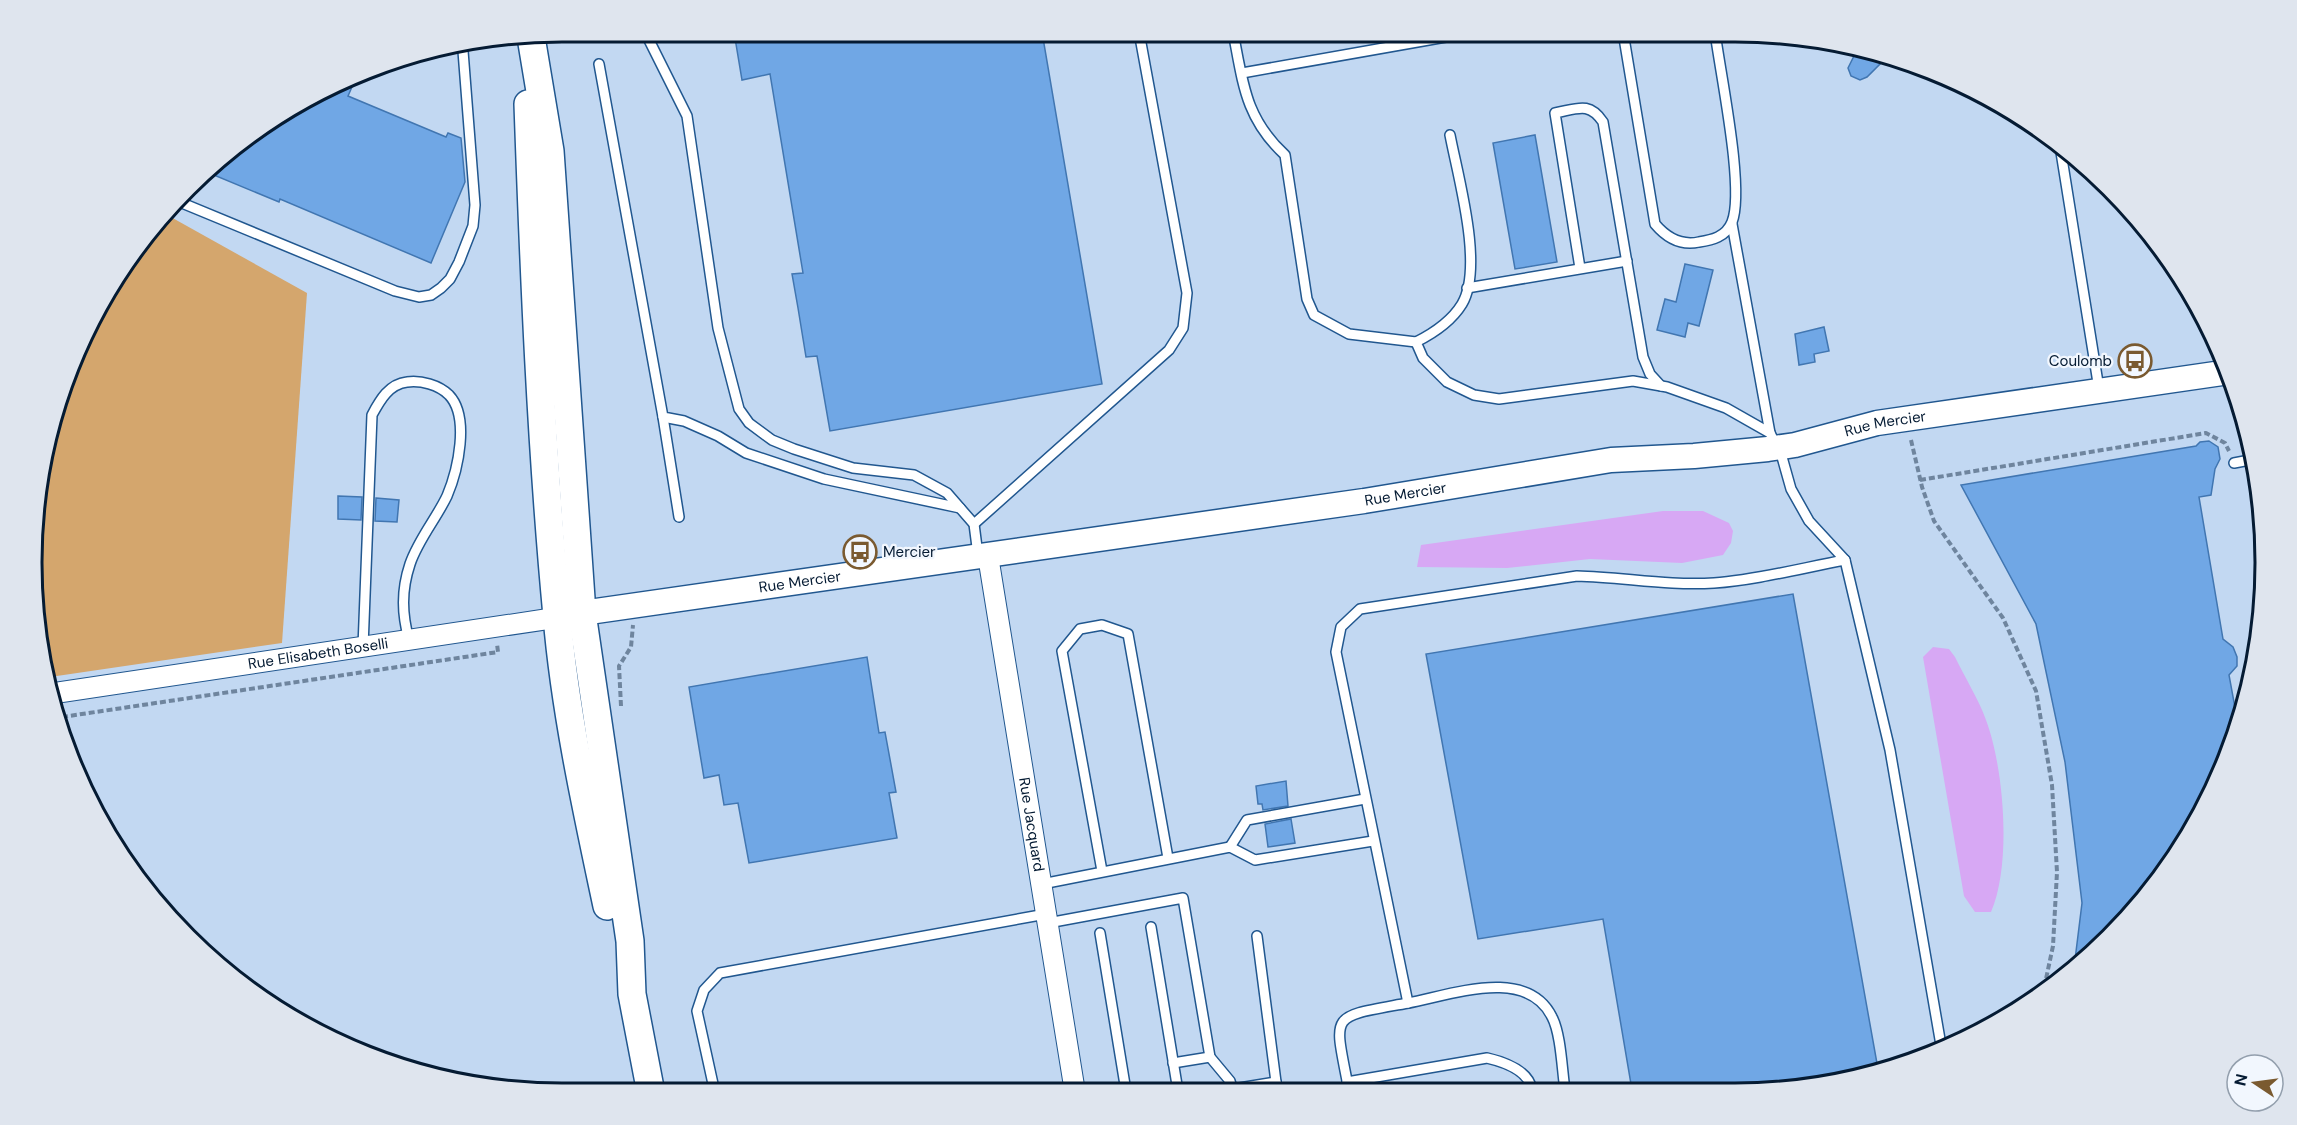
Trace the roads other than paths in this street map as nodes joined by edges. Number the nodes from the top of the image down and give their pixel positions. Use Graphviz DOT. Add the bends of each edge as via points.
graph roads {
  1 [pos="650,42"];
  2 [pos="1141,42"];
  3 [pos="1235,42"];
  4 [pos="1417,42"];
  5 [pos="1625,42"];
  6 [pos="1716,42"];
  7 [pos="525,43"];
  8 [pos="532,43"];
  9 [pos="461,52"];
  10 [pos="599,64"];
  11 [pos="1242,73"];
  12 [pos="1450,135"];
  13 [pos="2062,159"];
  14 [pos="185,204"];
  15 [pos="1732,224"];
  16 [pos="1627,261"];
  17 [pos="1580,268"];
  18 [pos="1467,288"];
  19 [pos="1416,342"];
  20 [pos="2219,373"];
  21 [pos="1661,386"];
  22 [pos="2099,391"];
  23 [pos="663,417"];
  24 [pos="1774,440"];
  25 [pos="2245,461"];
  26 [pos="2234,463"];
  27 [pos="960,508"];
  28 [pos="679,517"];
  29 [pos="974,524"];
  30 [pos="983,556"];
  31 [pos="1845,560"];
  32 [pos="569,615"];
  33 [pos="409,640"];
  34 [pos="363,647"];
  35 [pos="59,692"];
  36 [pos="1365,798"];
  37 [pos="1373,841"];
  38 [pos="1230,847"];
  39 [pos="1168,858"];
  40 [pos="1102,871"];
  41 [pos="1042,884"];
  42 [pos="1047,918"];
  43 [pos="1151,927"];
  44 [pos="1100,933"];
  45 [pos="1257,936"];
  46 [pos="1408,1003"];
  47 [pos="1940,1040"];
  48 [pos="1210,1057"];
  49 [pos="1173,1063"];
  50 [pos="649,1083"];
  51 [pos="713,1083"];
  52 [pos="1074,1083"];
  53 [pos="1125,1083"];
  54 [pos="1177,1083"];
  55 [pos="1231,1083"];
  56 [pos="1276,1083"];
  57 [pos="1347,1083"];
  58 [pos="1363,1083"];
  59 [pos="1530,1083"];
  60 [pos="1564,1083"];
  1 -- 27 [label="lane" via="687,116 718,328 739,409 749,423 772,440 853,468 914,475 947,493"];
  2 -- 29 [label="lane" via="1187,293 1183,328 1169,350"];
  3 -- 11 [label="lane"];
  4 -- 11 [label="lane"];
  5 -- 15 [label="lane" via="1655,224 1664,235 1694,243 1718,239"];
  6 -- 15 [label="lane" via="1737,195"];
  7 -- 32 [label="main road" via="534,282"];
  8 -- 32 [label="main road" via="550,151"];
  9 -- 14 [label="lane" via="475,215 450,279 431,294 419,297 395,291"];
  10 -- 23 [label="lane"];
  11 -- 19 [label="lane" via="1249,109 1271,142 1285,155 1307,299 1314,315 1348,334"];
  12 -- 18 [label="lane" via="1471,251"];
  13 -- 22 [label="lane"];
  15 -- 24 [label="lane"];
  16 -- 17 [label="lane"];
  16 -- 17 [label="lane" via="1603,122 1596,111 1577,109 1555,113"];
  16 -- 21 [label="lane" via="1642,357"];
  17 -- 18 [label="lane"];
  18 -- 19 [label="lane" via="1462,303 1438,330"];
  19 -- 21 [label="lane" via="1423,358 1447,382 1474,396 1499,399 1633,381"];
  20 -- 22 [label="street, Rue Mercier"];
  21 -- 24 [label="lane" via="1726,408"];
  22 -- 24 [label="street, Rue Mercier"];
  23 -- 27 [label="lane" via="718,436 746,453 824,479"];
  23 -- 28 [label="lane"];
  24 -- 30 [label="street, Rue Mercier" via="1694,456 1611,460"];
  24 -- 31 [label="lane" via="1791,489 1809,521"];
  25 -- 26 [label="lane"];
  27 -- 29 [label="lane"];
  29 -- 30 [label="lane"];
  30 -- 32 [label="street, Rue Mercier"];
  30 -- 41 [label="street, Rue Jacquard"];
  31 -- 36 [label="lane" via="1715,583 1577,576 1360,609 1341,627 1336,652"];
  31 -- 47 [label="lane" via="1890,750"];
  32 -- 33 [label="street, Rue Elisabeth Boselli"];
  32 -- 50 [label="main road" via="566,690 619,962 632,994"];
  33 -- 34 [label="street, Rue Elisabeth Boselli"];
  33 -- 34 [label="lane" via="403,615 404,586 411,562 447,494 460,450 461,421 454,401 445,391 428,383 409,381 382,396 372,415"];
  34 -- 35 [label="street, Rue Elisabeth Boselli"];
  36 -- 37 [label="lane"];
  36 -- 38 [label="lane" via="1246,820"];
  37 -- 38 [label="lane" via="1255,860"];
  37 -- 46 [label="lane"];
  38 -- 39 [label="lane"];
  39 -- 40 [label="lane"];
  39 -- 40 [label="lane" via="1128,634 1102,625 1080,629 1062,651"];
  40 -- 41 [label="lane"];
  41 -- 42 [label="street, Rue Jacquard"];
  42 -- 48 [label="lane" via="1183,898"];
  42 -- 51 [label="lane" via="720,973 704,990 697,1011"];
  42 -- 52 [label="street, Rue Jacquard"];
  43 -- 49 [label="lane"];
  44 -- 53 [label="lane"];
  45 -- 56 [label="lane"];
  46 -- 57 [label="lane" via="1343,1018 1338,1029"];
  46 -- 60 [label="lane" via="1494,987 1523,990 1540,998 1553,1018"];
  48 -- 49 [label="lane"];
  48 -- 55 [label="lane"];
  49 -- 54 [label="lane"];
  58 -- 59 [label="lane" via="1487,1059 1503,1062 1523,1073"];
}
